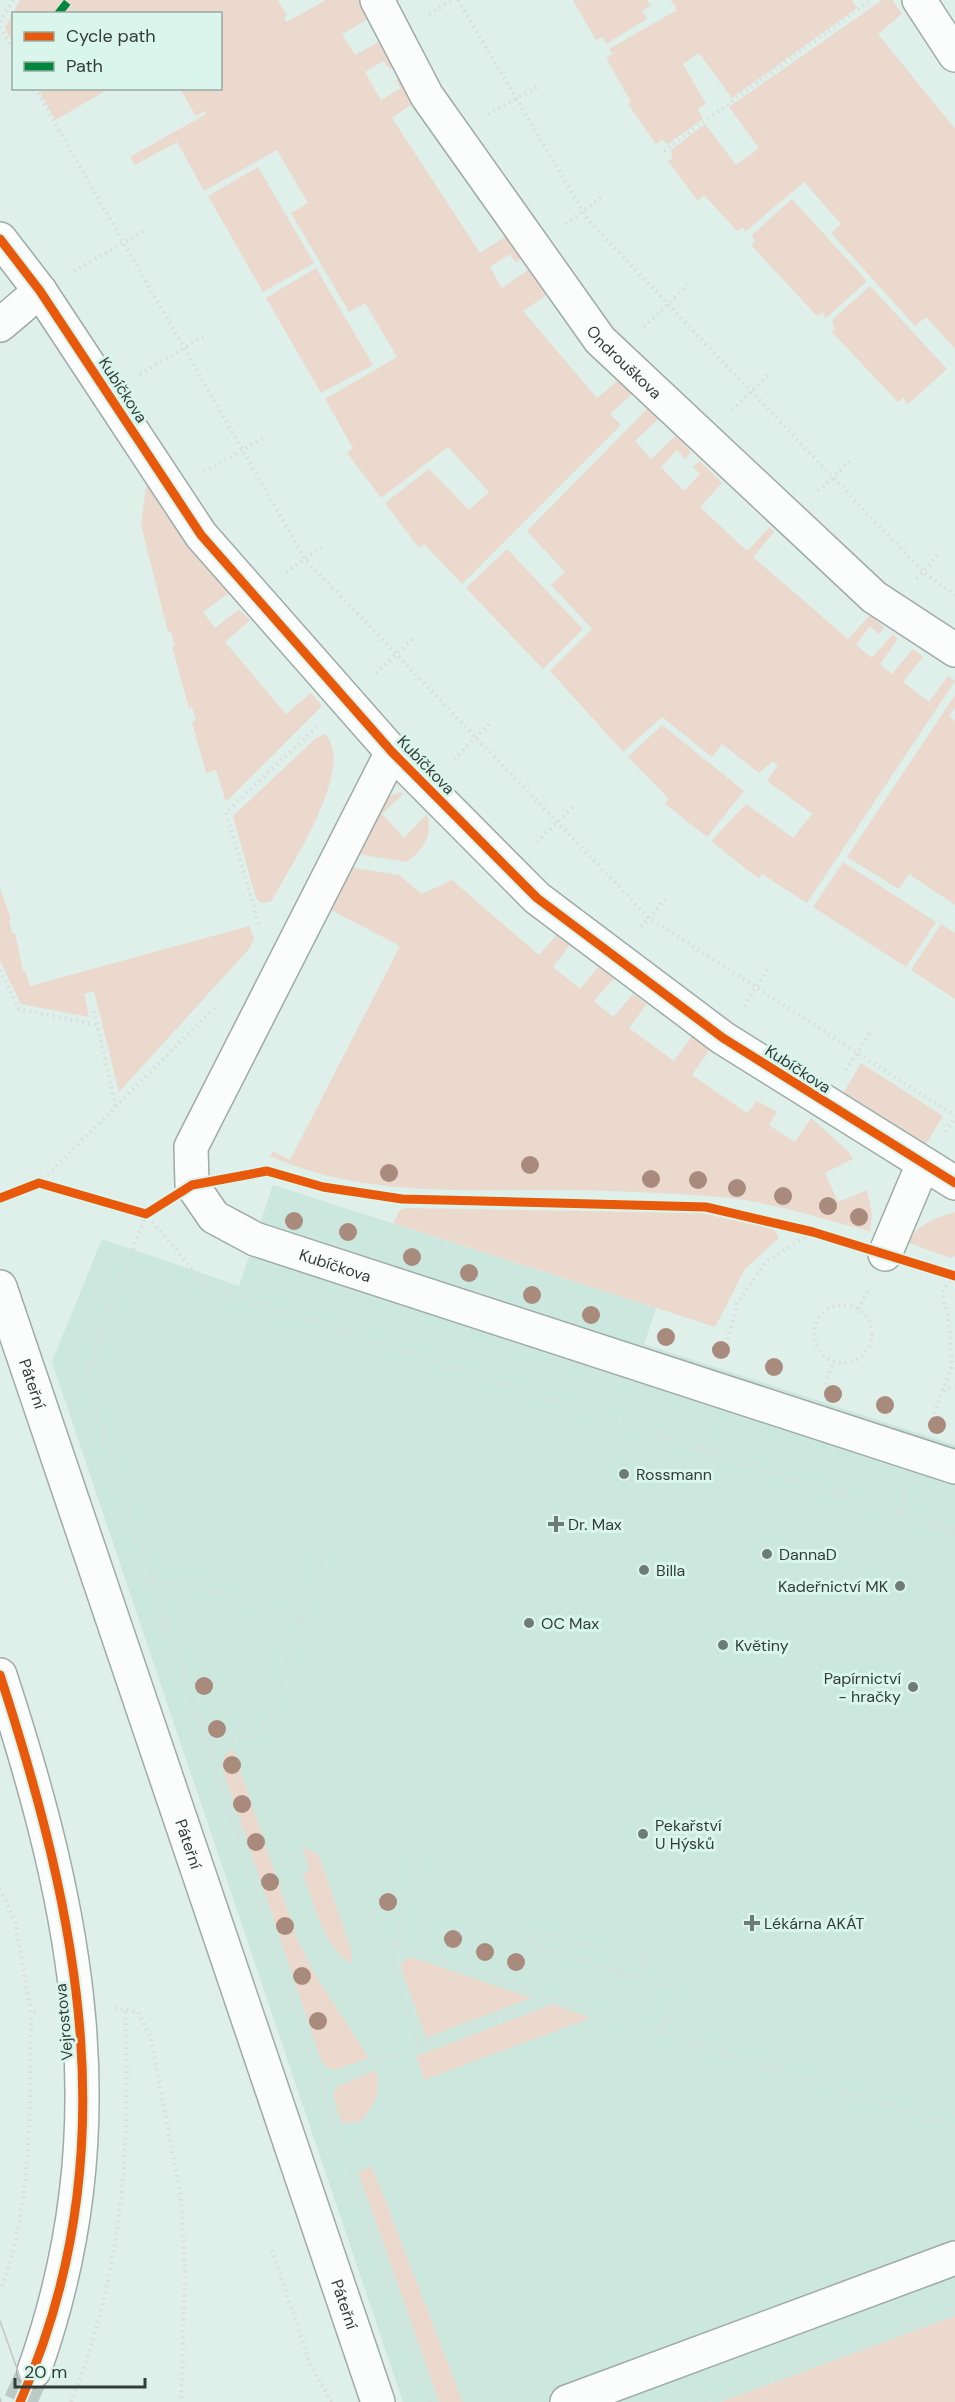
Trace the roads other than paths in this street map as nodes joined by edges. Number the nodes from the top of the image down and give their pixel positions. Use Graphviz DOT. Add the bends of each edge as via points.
graph roads {
  1 [pos="377,0"];
  2 [pos="919,0"];
  3 [pos="955,56"];
  4 [pos="0,239"];
  5 [pos="40,291"];
  6 [pos="0,325"];
  7 [pos="955,650"];
  8 [pos="392,752"];
  9 [pos="923,1164"];
  10 [pos="955,1183"];
  11 [pos="885,1254"];
  12 [pos="0,1287"];
  13 [pos="955,1467"];
  14 [pos="0,1675"];
  15 [pos="955,2258"];
  16 [pos="34,2371"];
  17 [pos="378,2402"];
  18 [pos="567,2402"];
  1 -- 7 [label="street, Ondrouškova" via="427,96 600,340 874,597"];
  2 -- 3 [label="street"];
  4 -- 5 [label="street, Kubíčkova"];
  5 -- 6 [label="street"];
  5 -- 8 [label="street, Kubíčkova" via="201,535"];
  8 -- 9 [label="street, Kubíčkova" via="537,898 723,1038"];
  8 -- 13 [label="street, Kubíčkova" via="191,1147 192,1185 214,1217 255,1239"];
  9 -- 10 [label="street, Kubíčkova"];
  9 -- 11 [label="street"];
  12 -- 17 [label="street, Páteřní"];
  14 -- 16 [label="street, Vejrostova" via="41,1807 80,2008 83,2111 74,2216 54,2315"];
  15 -- 18 [label="street"];
}
